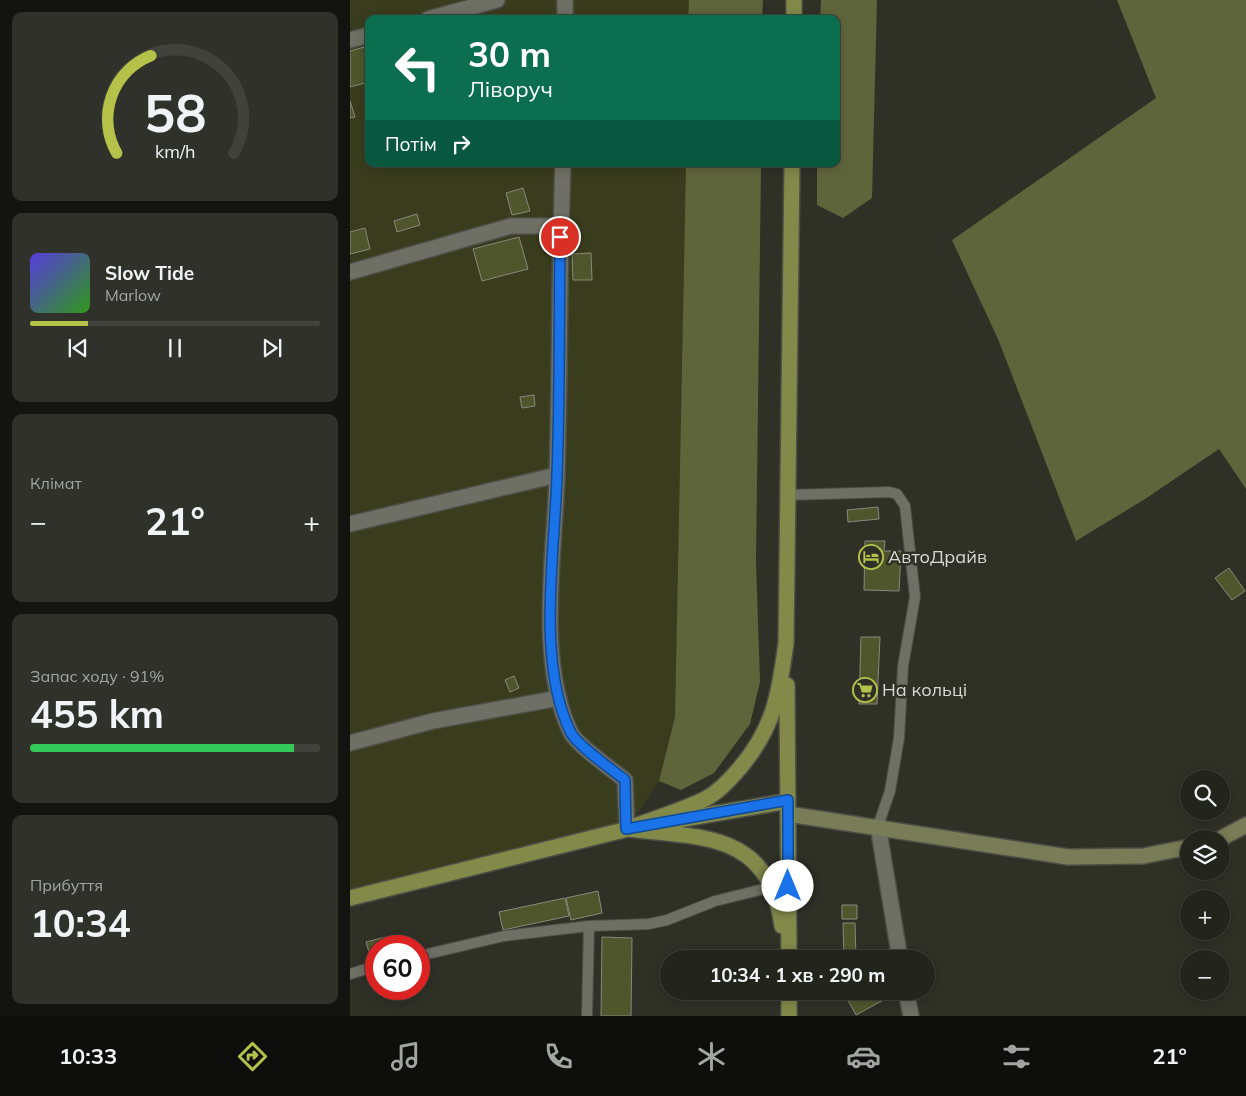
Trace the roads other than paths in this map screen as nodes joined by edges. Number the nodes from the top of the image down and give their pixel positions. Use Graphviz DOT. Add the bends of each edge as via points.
graph roads {
  1 [pos="497,0"];
  2 [pos="565,0"];
  3 [pos="794,0"];
  4 [pos="443,15"];
  5 [pos="565,15"];
  6 [pos="794,15"];
  7 [pos="365,35"];
  8 [pos="350,40"];
  9 [pos="563,167"];
  10 [pos="792,167"];
  11 [pos="561,226"];
  12 [pos="350,272"];
  13 [pos="557,475"];
  14 [pos="788,495"];
  15 [pos="350,524"];
  16 [pos="786,643"];
  17 [pos="559,698"];
  18 [pos="350,743"];
  19 [pos="788,807"];
  20 [pos="1246,825"];
  21 [pos="878,826"];
  22 [pos="626,829"];
  23 [pos="1230,834"];
  24 [pos="1180,850"];
  25 [pos="772,887"];
  26 [pos="350,898"];
  27 [pos="589,926"];
  28 [pos="786,950"];
  29 [pos="788,950"];
  30 [pos="899,950"];
  31 [pos="430,953"];
  32 [pos="365,969"];
  33 [pos="350,974"];
  34 [pos="789,1000"];
  35 [pos="908,1000"];
  36 [pos="587,1016"];
  37 [pos="789,1016"];
  38 [pos="911,1016"];
  1 -- 4 [label="street"];
  2 -- 5 [label="street"];
  3 -- 6 [label="main road"];
  7 -- 8 [label="street"];
  9 -- 11 [label="street"];
  10 -- 14 [label="main road"];
  11 -- 12 [label="street" via="511,226"];
  11 -- 13 [label="street"];
  13 -- 15 [label="street"];
  13 -- 17 [label="street" via="551,602 552,660"];
  14 -- 16 [label="main road"];
  14 -- 21 [label="lane" via="889,492 897,494 905,506 915,597 903,666 890,792"];
  16 -- 19 [label="main road"];
  16 -- 22 [label="main road" via="773,716 755,751 738,771 705,799"];
  17 -- 18 [label="street" via="433,722"];
  17 -- 22 [label="street" via="572,735 625,780"];
  19 -- 21 [label="street"];
  19 -- 22 [label="main road"];
  19 -- 29 [label="main road"];
  20 -- 23 [label="street"];
  21 -- 24 [label="street" via="1068,856 1143,856"];
  21 -- 30 [label="street"];
  22 -- 25 [label="main road" via="722,842 759,866"];
  22 -- 26 [label="main road"];
  25 -- 27 [label="lane" via="715,901 650,924"];
  25 -- 28 [label="main road"];
  27 -- 31 [label="lane" via="504,936"];
  27 -- 36 [label="lane"];
  32 -- 33 [label="lane"];
  34 -- 37 [label="main road"];
  35 -- 38 [label="street"];
}
